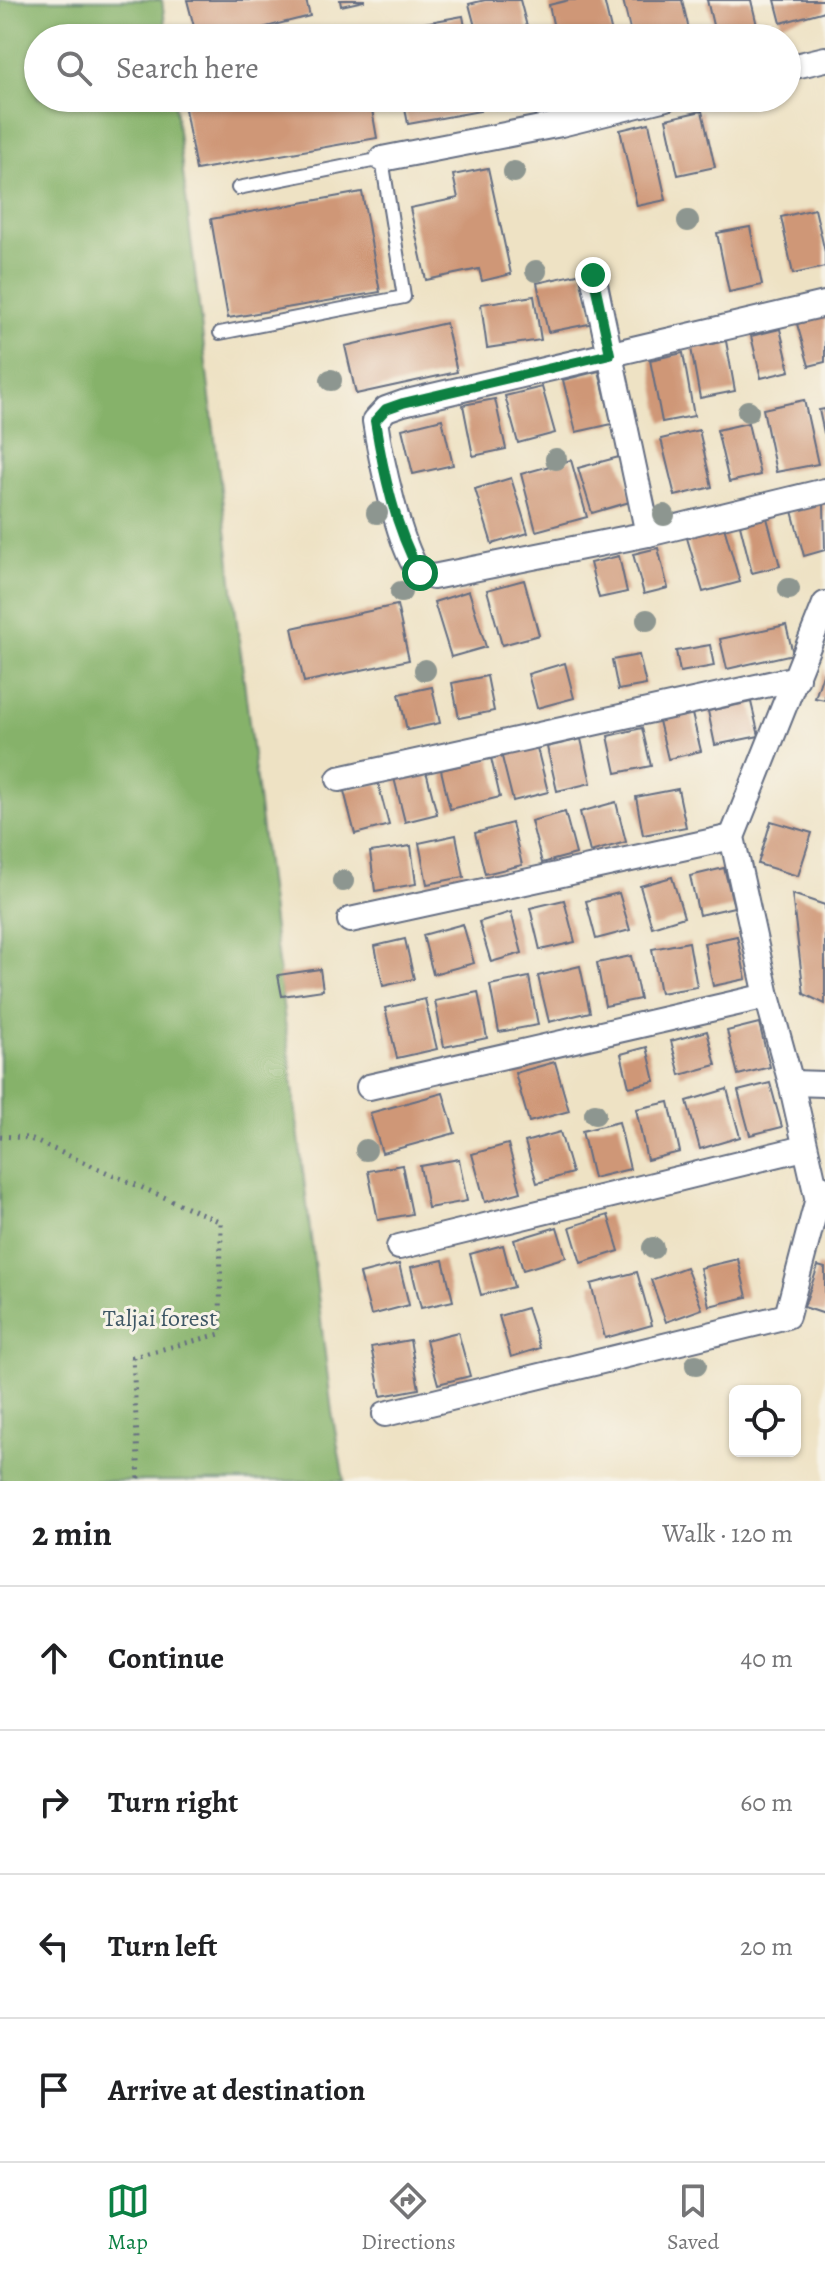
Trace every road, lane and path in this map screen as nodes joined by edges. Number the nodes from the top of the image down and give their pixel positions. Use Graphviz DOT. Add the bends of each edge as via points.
graph roads {
  1 [pos="825,59"];
  2 [pos="801,65"];
  3 [pos="609,112"];
  4 [pos="382,159"];
  5 [pos="238,188"];
  6 [pos="593,275"];
  7 [pos="825,304"];
  8 [pos="220,333"];
  9 [pos="610,354"];
  10 [pos="825,491"];
  11 [pos="648,534"];
  12 [pos="825,604"];
  13 [pos="797,678"];
  14 [pos="339,779"];
  15 [pos="732,837"];
  16 [pos="350,920"];
  17 [pos="767,996"];
  18 [pos="791,1083"];
  19 [pos="825,1084"];
  20 [pos="369,1087"];
  21 [pos="0,1136"];
  22 [pos="804,1148"];
  23 [pos="825,1173"];
  24 [pos="818,1201"];
  25 [pos="399,1247"];
  26 [pos="385,1414"];
  27 [pos="139,1481"];
  1 -- 2 [label="street"];
  3 -- 4 [label="street"];
  4 -- 5 [label="lane"];
  4 -- 8 [label="lane" via="404,297"];
  6 -- 9 [label="street"];
  7 -- 9 [label="street"];
  9 -- 11 [label="street"];
  9 -- 11 [label="street" via="386,409 375,421 380,452 407,549 420,573 433,577"];
  10 -- 11 [label="street"];
  12 -- 13 [label="street"];
  13 -- 14 [label="street"];
  13 -- 15 [label="street"];
  15 -- 16 [label="street"];
  15 -- 17 [label="street"];
  17 -- 18 [label="street"];
  17 -- 20 [label="street"];
  18 -- 19 [label="street"];
  18 -- 22 [label="street"];
  21 -- 27 [label="path" via="28,1138 221,1222 220,1334 133,1357"];
  22 -- 24 [label="street"];
  22 -- 25 [label="street"];
  23 -- 24 [label="street"];
  24 -- 26 [label="street" via="787,1316"];
}
